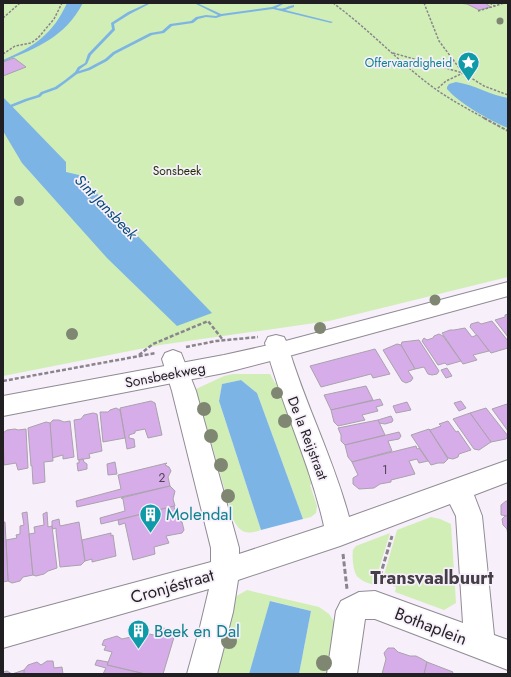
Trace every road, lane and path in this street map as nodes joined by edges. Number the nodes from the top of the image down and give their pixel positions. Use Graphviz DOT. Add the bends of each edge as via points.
graph roads {
  1 [pos="20,3"];
  2 [pos="62,3"];
  3 [pos="333,3"];
  4 [pos="424,3"];
  5 [pos="490,3"];
  6 [pos="504,3"];
  7 [pos="495,6"];
  8 [pos="478,11"];
  9 [pos="3,18"];
  10 [pos="393,53"];
  11 [pos="3,54"];
  12 [pos="463,73"];
  13 [pos="437,89"];
  14 [pos="508,95"];
  15 [pos="508,131"];
  16 [pos="508,290"];
  17 [pos="223,340"];
  18 [pos="277,347"];
  19 [pos="138,356"];
  20 [pos="176,366"];
  21 [pos="3,392"];
  22 [pos="3,406"];
  23 [pos="508,471"];
  24 [pos="455,491"];
  25 [pos="399,512"];
  26 [pos="340,534"];
  27 [pos="226,571"];
  28 [pos="361,608"];
  29 [pos="3,632"];
  30 [pos="480,645"];
  31 [pos="508,655"];
  32 [pos="202,674"];
  33 [pos="342,674"];
  1 -- 9 [label="path"];
  2 -- 11 [label="path" via="54,19 38,38 15,46"];
  3 -- 10 [label="path"];
  4 -- 12 [label="path" via="439,41"];
  5 -- 7 [label="path"];
  6 -- 7 [label="path"];
  7 -- 8 [label="path"];
  10 -- 12 [label="path" via="425,60"];
  10 -- 13 [label="path"];
  12 -- 13 [label="path" via="446,80"];
  12 -- 14 [label="path" via="484,86"];
  13 -- 15 [label="path"];
  16 -- 18 [label="street, Sonsbeekweg" via="326,338"];
  17 -- 19 [label="path" via="208,322 153,344"];
  18 -- 20 [label="street, Sonsbeekweg" via="224,364"];
  18 -- 26 [label="street, De la Reijstraat" via="282,371 334,507"];
  20 -- 21 [label="street, Sonsbeekweg"];
  20 -- 22 [label="street, Sonsbeekweg"];
  20 -- 27 [label="street" via="225,548"];
  23 -- 24 [label="street"];
  24 -- 25 [label="street"];
  24 -- 30 [label="street, Bothaplein" via="464,502 470,516"];
  25 -- 26 [label="street"];
  25 -- 28 [label="path"];
  26 -- 27 [label="street, Cronjéstraat"];
  26 -- 28 [label="path"];
  27 -- 29 [label="street, Cronjéstraat"];
  27 -- 32 [label="street"];
  28 -- 30 [label="street, Bothaplein"];
  28 -- 33 [label="street"];
  30 -- 31 [label="street"];
}
